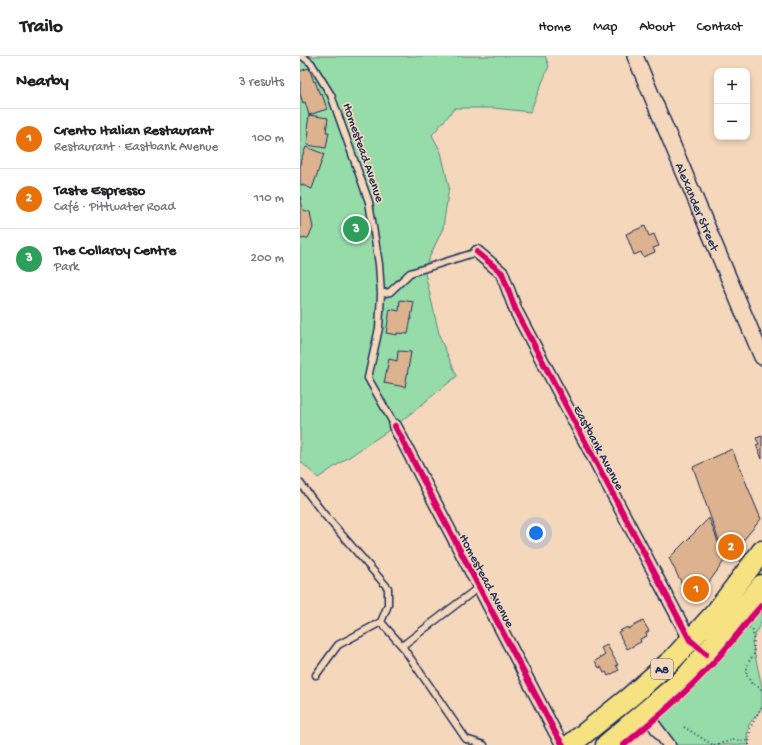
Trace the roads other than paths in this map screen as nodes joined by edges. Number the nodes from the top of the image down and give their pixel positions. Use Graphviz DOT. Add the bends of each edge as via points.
graph roads {
  1 [pos="302,56"];
  2 [pos="635,56"];
  3 [pos="477,252"];
  4 [pos="380,294"];
  5 [pos="762,357"];
  6 [pos="395,426"];
  7 [pos="300,484"];
  8 [pos="760,558"];
  9 [pos="762,585"];
  10 [pos="479,587"];
  11 [pos="381,622"];
  12 [pos="690,640"];
  13 [pos="402,646"];
  14 [pos="706,654"];
  15 [pos="316,675"];
  16 [pos="644,713"];
  17 [pos="484,745"];
  18 [pos="563,745"];
  19 [pos="570,745"];
  20 [pos="606,745"];
  21 [pos="669,745"];
  1 -- 4 [label="lane, Homestead Avenue" via="311,63 331,96 370,202 379,264"];
  2 -- 5 [label="street, Alexander Street"];
  3 -- 4 [label="lane" via="410,273 390,292"];
  3 -- 12 [label="street, Eastbank Avenue" via="502,273 516,311"];
  4 -- 6 [label="lane, Homestead Avenue" via="379,328 368,378"];
  6 -- 10 [label="street, Homestead Avenue"];
  7 -- 11 [label="lane" via="388,588 388,605"];
  8 -- 12 [label="highway, A8"];
  9 -- 14 [label="highway, A8"];
  10 -- 13 [label="lane"];
  10 -- 18 [label="street, Homestead Avenue"];
  11 -- 13 [label="lane"];
  11 -- 15 [label="lane" via="338,645"];
  12 -- 14 [label="street, Eastbank Avenue"];
  12 -- 19 [label="highway, A8" via="637,691"];
  13 -- 17 [label="lane" via="466,739"];
  14 -- 16 [label="highway, A8" via="685,678"];
  16 -- 20 [label="highway, A8"];
  16 -- 21 [label="street"];
}
